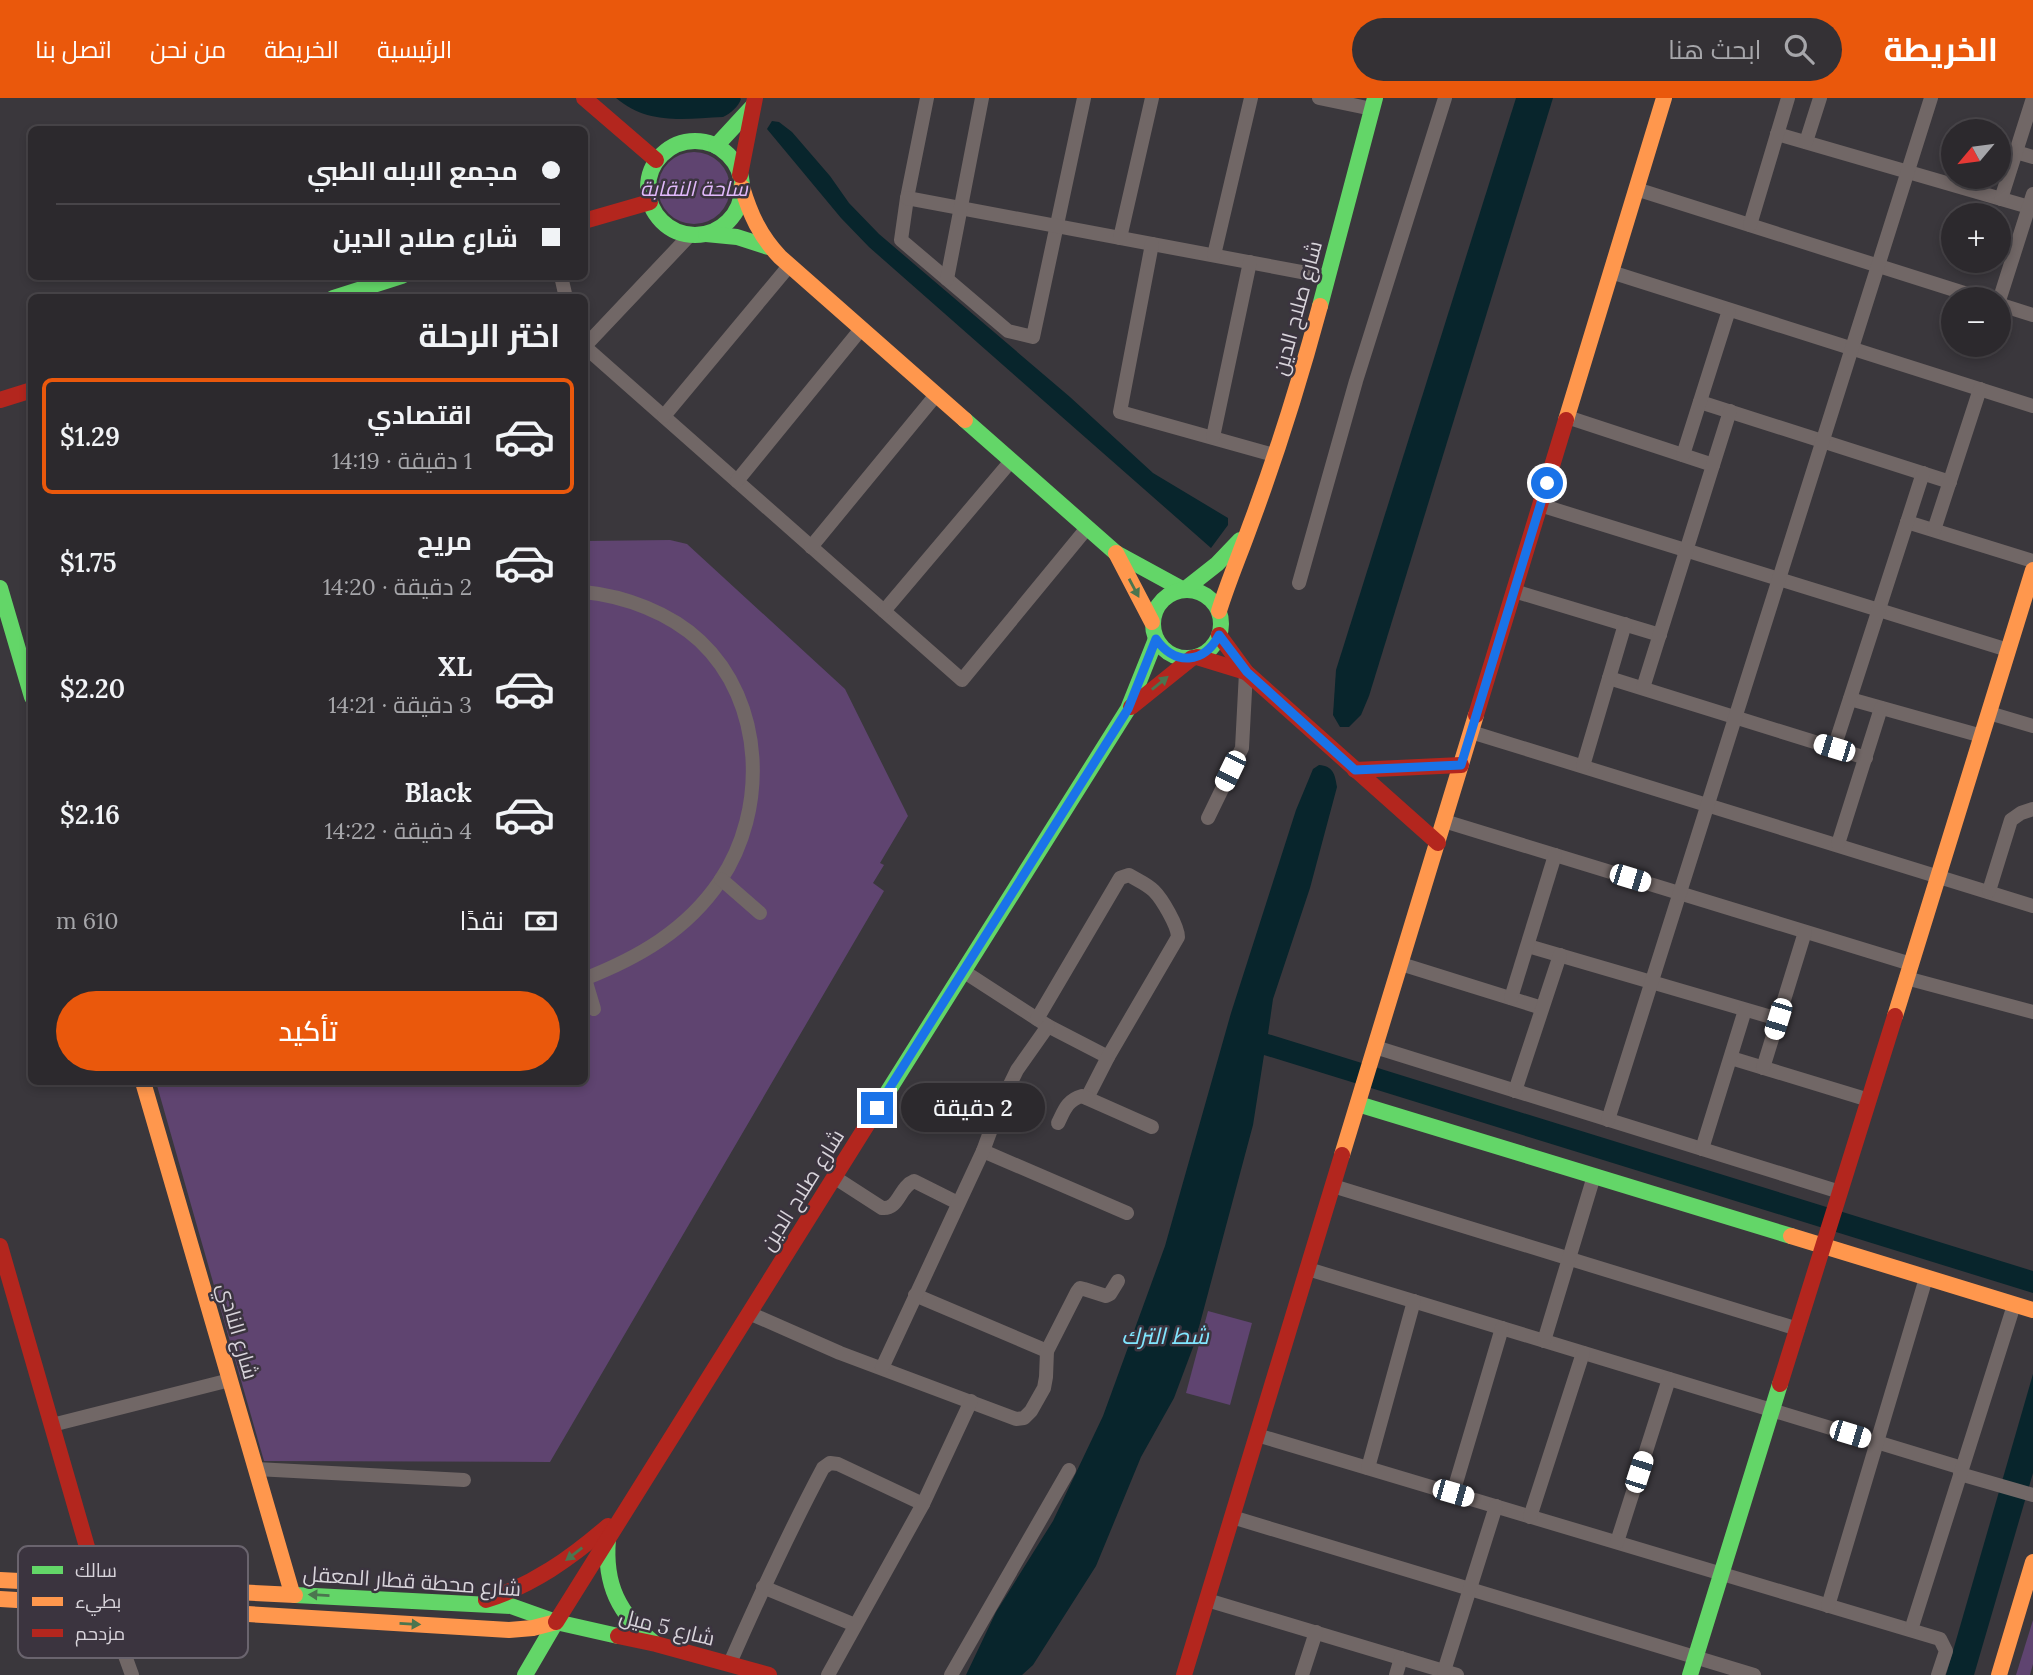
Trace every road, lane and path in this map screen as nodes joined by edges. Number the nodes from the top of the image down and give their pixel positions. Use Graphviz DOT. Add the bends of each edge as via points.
graph roads {
  1 [pos="584,98"];
  2 [pos="927,98"];
  3 [pos="982,98"];
  4 [pos="1084,98"];
  5 [pos="1152,98"];
  6 [pos="1251,98"];
  7 [pos="1319,98"];
  8 [pos="1445,98"];
  9 [pos="1664,98"];
  10 [pos="1788,98"];
  11 [pos="1820,98"];
  12 [pos="1931,98"];
  13 [pos="2033,98"];
  14 [pos="755,101"];
  15 [pos="1373,104"];
  16 [pos="1777,134"];
  17 [pos="1806,142"];
  18 [pos="716,146"];
  19 [pos="2016,152"];
  20 [pos="2033,157"];
  21 [pos="656,160"];
  22 [pos="1908,172"];
  23 [pos="741,181"];
  24 [pos="1636,189"];
  25 [pos="907,198"];
  26 [pos="2001,199"];
  27 [pos="2031,200"];
  28 [pos="650,202"];
  29 [pos="960,208"];
  30 [pos="588,220"];
  31 [pos="1750,225"];
  32 [pos="1056,226"];
  33 [pos="698,234"];
  34 [pos="1120,238"];
  35 [pos="1152,244"];
  36 [pos="768,247"];
  37 [pos="1214,255"];
  38 [pos="1250,262"];
  39 [pos="789,266"];
  40 [pos="1878,266"];
  41 [pos="1611,272"];
  42 [pos="1328,277"];
  43 [pos="947,279"];
  44 [pos="389,280"];
  45 [pos="1945,287"];
  46 [pos="2003,287"];
  47 [pos="346,294"];
  48 [pos="2011,308"];
  49 [pos="1729,310"];
  50 [pos="2033,314"];
  51 [pos="861,330"];
  52 [pos="588,343"];
  53 [pos="588,349"];
  54 [pos="1852,349"];
  55 [pos="1980,389"];
  56 [pos="28,391"];
  57 [pos="936,395"];
  58 [pos="0,400"];
  59 [pos="1700,402"];
  60 [pos="2033,406"];
  61 [pos="1730,411"];
  62 [pos="664,416"];
  63 [pos="1567,417"];
  64 [pos="1213,437"];
  65 [pos="1822,441"];
  66 [pos="1274,455"];
  67 [pos="1683,455"];
  68 [pos="1011,461"];
  69 [pos="1713,465"];
  70 [pos="1923,473"];
  71 [pos="737,481"];
  72 [pos="1950,482"];
  73 [pos="1540,505"];
  74 [pos="1907,522"];
  75 [pos="1251,527"];
  76 [pos="1087,528"];
  77 [pos="1934,530"];
  78 [pos="811,547"];
  79 [pos="1686,550"];
  80 [pos="1116,553"];
  81 [pos="2033,561"];
  82 [pos="2033,570"];
  83 [pos="1779,579"];
  84 [pos="1299,583"];
  85 [pos="0,588"];
  86 [pos="1183,590"];
  87 [pos="1514,591"];
  88 [pos="588,593"];
  89 [pos="1879,610"];
  90 [pos="884,611"];
  91 [pos="1219,611"];
  92 [pos="1152,622"];
  93 [pos="1625,624"];
  94 [pos="1219,635"];
  95 [pos="1660,635"];
  96 [pos="1156,639"];
  97 [pos="2008,650"];
  98 [pos="1194,657"];
  99 [pos="1247,672"];
  100 [pos="28,673"];
  101 [pos="1609,678"];
  102 [pos="1643,688"];
  103 [pos="1850,699"];
  104 [pos="1881,708"];
  105 [pos="1128,709"];
  106 [pos="1989,713"];
  107 [pos="1735,717"];
  108 [pos="2033,726"];
  109 [pos="1471,732"];
  110 [pos="1982,736"];
  111 [pos="1834,748"];
  112 [pos="1866,758"];
  113 [pos="1461,765"];
  114 [pos="1583,766"];
  115 [pos="1355,770"];
  116 [pos="1708,804"];
  117 [pos="2033,808"];
  118 [pos="1208,818"];
  119 [pos="1444,821"];
  120 [pos="1438,843"];
  121 [pos="1838,844"];
  122 [pos="1555,855"];
  123 [pos="1938,875"];
  124 [pos="721,879"];
  125 [pos="1989,891"];
  126 [pos="1680,893"];
  127 [pos="2033,906"];
  128 [pos="760,913"];
  129 [pos="1805,932"];
  130 [pos="1528,946"];
  131 [pos="1560,955"];
  132 [pos="1401,964"];
  133 [pos="963,971"];
  134 [pos="1909,971"];
  135 [pos="588,978"];
  136 [pos="1651,982"];
  137 [pos="588,989"];
  138 [pos="1511,998"];
  139 [pos="1542,1008"];
  140 [pos="594,1009"];
  141 [pos="1745,1010"];
  142 [pos="2033,1012"];
  143 [pos="1778,1019"];
  144 [pos="1042,1022"];
  145 [pos="1375,1047"];
  146 [pos="1108,1057"];
  147 [pos="1731,1058"];
  148 [pos="1763,1068"];
  149 [pos="144,1085"];
  150 [pos="1515,1091"];
  151 [pos="1087,1098"];
  152 [pos="1869,1100"];
  153 [pos="1358,1104"];
  154 [pos="1608,1120"];
  155 [pos="1058,1123"];
  156 [pos="1152,1127"];
  157 [pos="1702,1149"];
  158 [pos="983,1151"];
  159 [pos="1594,1176"];
  160 [pos="834,1177"];
  161 [pos="1333,1186"];
  162 [pos="1840,1192"];
  163 [pos="958,1203"];
  164 [pos="1127,1213"];
  165 [pos="0,1246"];
  166 [pos="1824,1246"];
  167 [pos="1569,1259"];
  168 [pos="1308,1269"];
  169 [pos="1926,1278"];
  170 [pos="1118,1281"];
  171 [pos="915,1295"];
  172 [pos="1414,1301"];
  173 [pos="2014,1305"];
  174 [pos="2033,1310"];
  175 [pos="749,1313"];
  176 [pos="1502,1328"];
  177 [pos="1798,1329"];
  178 [pos="1544,1340"];
  179 [pos="1047,1351"];
  180 [pos="1583,1353"];
  181 [pos="882,1368"];
  182 [pos="1669,1379"];
  183 [pos="230,1380"];
  184 [pos="971,1401"];
  185 [pos="1773,1410"];
  186 [pos="52,1425"];
  187 [pos="1257,1435"];
  188 [pos="1876,1442"];
  189 [pos="1368,1468"];
  190 [pos="256,1469"];
  191 [pos="1069,1470"];
  192 [pos="1961,1471"];
  193 [pos="464,1480"];
  194 [pos="1453,1493"];
  195 [pos="2033,1495"];
  196 [pos="923,1504"];
  197 [pos="1496,1506"];
  198 [pos="626,1510"];
  199 [pos="1232,1517"];
  200 [pos="1530,1517"];
  201 [pos="609,1535"];
  202 [pos="1617,1542"];
  203 [pos="87,1546"];
  204 [pos="2032,1567"];
  205 [pos="1722,1574"];
  206 [pos="0,1580"];
  207 [pos="18,1581"];
  208 [pos="763,1587"];
  209 [pos="1470,1589"];
  210 [pos="248,1591"];
  211 [pos="292,1593"];
  212 [pos="0,1599"];
  213 [pos="18,1600"];
  214 [pos="1207,1600"];
  215 [pos="471,1603"];
  216 [pos="1828,1606"];
  217 [pos="248,1614"];
  218 [pos="556,1622"];
  219 [pos="856,1625"];
  220 [pos="1911,1630"];
  221 [pos="1316,1632"];
  222 [pos="656,1644"];
  223 [pos="1696,1657"];
  224 [pos="126,1658"];
  225 [pos="1401,1658"];
  226 [pos="730,1663"];
  227 [pos="1450,1673"];
  228 [pos="132,1675"];
  229 [pos="525,1675"];
  230 [pos="769,1675"];
  231 [pos="828,1675"];
  232 [pos="951,1675"];
  233 [pos="1184,1675"];
  234 [pos="1302,1675"];
  235 [pos="1396,1675"];
  236 [pos="1690,1675"];
  237 [pos="1754,1675"];
  238 [pos="1938,1675"];
  239 [pos="1999,1675"];
  1 -- 21 [label="street"];
  2 -- 25 [label="street"];
  3 -- 29 [label="street"];
  4 -- 32 [label="street"];
  5 -- 34 [label="street"];
  6 -- 37 [label="street"];
  7 -- 15 [label="street"];
  8 -- 84 [label="street" via="1356,380"];
  9 -- 24 [label="street"];
  10 -- 16 [label="street"];
  11 -- 17 [label="street"];
  12 -- 22 [label="street"];
  13 -- 19 [label="street"];
  14 -- 18 [label="street"];
  14 -- 23 [label="street"];
  15 -- 42 [label="street, شارع صلاح الدين"];
  16 -- 17 [label="street"];
  16 -- 31 [label="street"];
  17 -- 22 [label="street"];
  18 -- 21 [label="street" via="704,141 677,144"];
  18 -- 23 [label="street" via="735,163"];
  19 -- 20 [label="street"];
  19 -- 26 [label="street"];
  21 -- 28 [label="street" via="650,173"];
  22 -- 26 [label="street"];
  22 -- 40 [label="street"];
  23 -- 33 [label="street" via="732,217 720,228"];
  23 -- 36 [label="street" via="752,218"];
  24 -- 31 [label="street"];
  24 -- 41 [label="street"];
  25 -- 29 [label="street"];
  25 -- 43 [label="street" via="901,240"];
  26 -- 27 [label="street"];
  27 -- 46 [label="street"];
  28 -- 30 [label="street"];
  28 -- 33 [label="street" via="665,224"];
  29 -- 32 [label="street"];
  29 -- 43 [label="street"];
  31 -- 40 [label="street"];
  32 -- 34 [label="street"];
  32 -- 43 [label="street" via="1033,337 1008,331"];
  33 -- 36 [label="street" via="737,237"];
  33 -- 52 [label="street"];
  34 -- 35 [label="street"];
  35 -- 37 [label="street"];
  35 -- 64 [label="street" via="1120,412"];
  36 -- 39 [label="street"];
  37 -- 38 [label="street"];
  38 -- 42 [label="street"];
  38 -- 64 [label="street"];
  39 -- 51 [label="street"];
  39 -- 62 [label="street"];
  40 -- 45 [label="street"];
  40 -- 54 [label="street"];
  41 -- 49 [label="street"];
  41 -- 63 [label="street"];
  42 -- 66 [label="street, شارع صلاح الدين"];
  44 -- 47 [label="street"];
  48 -- 50 [label="street"];
  49 -- 54 [label="street"];
  49 -- 59 [label="street"];
  51 -- 57 [label="street"];
  51 -- 71 [label="street"];
  53 -- 62 [label="street"];
  54 -- 55 [label="street"];
  54 -- 65 [label="street"];
  55 -- 60 [label="street"];
  55 -- 72 [label="street"];
  56 -- 58 [label="street"];
  57 -- 68 [label="street"];
  57 -- 78 [label="street"];
  59 -- 61 [label="street"];
  59 -- 67 [label="street"];
  61 -- 65 [label="street"];
  61 -- 69 [label="street"];
  62 -- 71 [label="street"];
  63 -- 67 [label="street"];
  63 -- 73 [label="street"];
  64 -- 66 [label="street"];
  65 -- 70 [label="street"];
  65 -- 83 [label="street"];
  66 -- 75 [label="street, شارع صلاح الدين"];
  67 -- 69 [label="street"];
  68 -- 76 [label="street"];
  68 -- 90 [label="street"];
  69 -- 79 [label="street"];
  70 -- 72 [label="street"];
  70 -- 74 [label="street"];
  71 -- 78 [label="street"];
  72 -- 77 [label="street"];
  73 -- 79 [label="street"];
  73 -- 87 [label="street"];
  74 -- 77 [label="street"];
  74 -- 89 [label="street"];
  75 -- 86 [label="street, شارع صلاح الدين" via="1230,552"];
  75 -- 91 [label="street, شارع صلاح الدين"];
  76 -- 80 [label="street"];
  76 -- 90 [label="street" via="962,680"];
  77 -- 81 [label="street"];
  78 -- 90 [label="street"];
  79 -- 83 [label="street"];
  79 -- 95 [label="street"];
  80 -- 86 [label="street"];
  80 -- 92 [label="street, one-way"];
  82 -- 97 [label="street"];
  83 -- 89 [label="street"];
  83 -- 107 [label="street"];
  85 -- 100 [label="street"];
  86 -- 91 [label="street" via="1204,594"];
  86 -- 92 [label="street" via="1161,600"];
  87 -- 93 [label="street"];
  87 -- 109 [label="street"];
  88 -- 124 [label="street" via="626,601 681,625 701,642 736,690 751,743 752,799 745,829"];
  89 -- 97 [label="street"];
  89 -- 103 [label="street"];
  91 -- 94 [label="street"];
  92 -- 96 [label="street"];
  93 -- 95 [label="street"];
  93 -- 101 [label="street"];
  94 -- 98 [label="street" via="1214,645"];
  94 -- 99 [label="street"];
  95 -- 102 [label="street"];
  96 -- 98 [label="street" via="1171,654"];
  96 -- 105 [label="street, شارع صلاح الدين"];
  97 -- 106 [label="street"];
  98 -- 99 [label="street"];
  105 -- 98 [label="street, شارع صلاح الدين, one-way"];
  99 -- 115 [label="street"];
  99 -- 118 [label="street" via="1242,748"];
  101 -- 102 [label="street"];
  101 -- 114 [label="street"];
  102 -- 107 [label="street"];
  103 -- 104 [label="street"];
  103 -- 111 [label="street"];
  104 -- 110 [label="street"];
  104 -- 112 [label="street"];
  105 -- 133 [label="street, شارع صلاح الدين"];
  106 -- 108 [label="street"];
  106 -- 110 [label="street"];
  107 -- 111 [label="street"];
  107 -- 116 [label="street"];
  109 -- 113 [label="street"];
  109 -- 114 [label="street"];
  110 -- 123 [label="street"];
  111 -- 112 [label="street"];
  112 -- 121 [label="street"];
  113 -- 115 [label="street"];
  113 -- 119 [label="street"];
  114 -- 116 [label="street"];
  115 -- 120 [label="street"];
  116 -- 121 [label="street"];
  116 -- 126 [label="street"];
  117 -- 125 [label="street" via="2011,820"];
  119 -- 120 [label="street"];
  119 -- 122 [label="street"];
  120 -- 132 [label="street"];
  121 -- 123 [label="street"];
  122 -- 126 [label="street"];
  122 -- 130 [label="street"];
  123 -- 125 [label="street"];
  123 -- 134 [label="street"];
  124 -- 128 [label="street"];
  124 -- 135 [label="street" via="683,924 660,942"];
  125 -- 127 [label="street"];
  126 -- 129 [label="street"];
  126 -- 136 [label="street"];
  129 -- 134 [label="street"];
  129 -- 143 [label="street"];
  130 -- 131 [label="street"];
  130 -- 138 [label="street"];
  131 -- 136 [label="street"];
  131 -- 139 [label="street"];
  132 -- 138 [label="street"];
  132 -- 145 [label="street"];
  133 -- 144 [label="street"];
  133 -- 160 [label="street, شارع صلاح الدين"];
  134 -- 142 [label="street"];
  134 -- 152 [label="street"];
  136 -- 141 [label="street"];
  136 -- 154 [label="street"];
  137 -- 140 [label="street"];
  138 -- 139 [label="street"];
  139 -- 150 [label="street"];
  141 -- 143 [label="street"];
  141 -- 147 [label="street"];
  143 -- 148 [label="street"];
  144 -- 146 [label="street"];
  144 -- 146 [label="street" via="1120,878 1129,874 1154,891 1175,923 1178,937"];
  144 -- 158 [label="street" via="1000,1105"];
  145 -- 150 [label="street"];
  145 -- 153 [label="street"];
  146 -- 151 [label="street"];
  147 -- 148 [label="street"];
  147 -- 157 [label="street"];
  148 -- 152 [label="street"];
  149 -- 183 [label="street, شارع النادي"];
  150 -- 154 [label="street"];
  151 -- 155 [label="street" via="1073,1098"];
  151 -- 156 [label="street"];
  152 -- 162 [label="street"];
  153 -- 159 [label="street"];
  153 -- 161 [label="street"];
  154 -- 157 [label="street"];
  157 -- 162 [label="street"];
  158 -- 163 [label="street"];
  158 -- 164 [label="street"];
  159 -- 166 [label="street"];
  159 -- 167 [label="street"];
  160 -- 163 [label="street" via="882,1208 893,1206 914,1181"];
  160 -- 175 [label="street, شارع صلاح الدين"];
  161 -- 167 [label="street"];
  161 -- 168 [label="street"];
  162 -- 166 [label="street"];
  163 -- 171 [label="street"];
  165 -- 186 [label="street"];
  166 -- 169 [label="street"];
  166 -- 177 [label="street"];
  167 -- 177 [label="street"];
  167 -- 178 [label="street"];
  168 -- 172 [label="street"];
  168 -- 187 [label="street"];
  169 -- 173 [label="street"];
  169 -- 188 [label="street"];
  170 -- 179 [label="street" via="1106,1296 1080,1288"];
  171 -- 179 [label="street"];
  171 -- 181 [label="street"];
  172 -- 176 [label="street"];
  172 -- 189 [label="street"];
  173 -- 174 [label="street"];
  173 -- 192 [label="street"];
  175 -- 181 [label="street"];
  175 -- 198 [label="street, شارع صلاح الدين"];
  176 -- 178 [label="street"];
  176 -- 194 [label="street"];
  177 -- 185 [label="street"];
  178 -- 180 [label="street"];
  179 -- 184 [label="street" via="1044,1388 1024,1418"];
  180 -- 182 [label="street"];
  180 -- 200 [label="street"];
  181 -- 184 [label="street"];
  182 -- 185 [label="street"];
  182 -- 202 [label="street"];
  183 -- 186 [label="street"];
  183 -- 190 [label="street, شارع النادي"];
  184 -- 196 [label="street"];
  185 -- 188 [label="street"];
  185 -- 205 [label="street"];
  186 -- 203 [label="street"];
  187 -- 189 [label="street"];
  187 -- 199 [label="street"];
  188 -- 192 [label="street"];
  188 -- 216 [label="street"];
  189 -- 194 [label="street"];
  190 -- 193 [label="street"];
  190 -- 211 [label="street, شارع النادي"];
  191 -- 232 [label="street"];
  192 -- 195 [label="street"];
  192 -- 220 [label="street"];
  194 -- 197 [label="street"];
  196 -- 208 [label="street" via="830,1463 823,1468"];
  196 -- 219 [label="street"];
  197 -- 200 [label="street"];
  197 -- 209 [label="street"];
  198 -- 201 [label="street, شارع صلاح الدين"];
  198 -- 215 [label="street, one-way" via="541,1577 510,1593"];
  199 -- 209 [label="street"];
  199 -- 214 [label="street"];
  200 -- 202 [label="street"];
  201 -- 218 [label="street, شارع صلاح الدين"];
  201 -- 222 [label="street" via="606,1567 615,1595 631,1620"];
  202 -- 205 [label="street"];
  204 -- 239 [label="street"];
  205 -- 216 [label="street"];
  205 -- 223 [label="street"];
  206 -- 207 [label="street, شارع محطة قطار المعقل"];
  208 -- 219 [label="street"];
  208 -- 226 [label="street"];
  209 -- 223 [label="street"];
  209 -- 227 [label="street"];
  210 -- 211 [label="street, شارع محطة قطار المعقل"];
  215 -- 211 [label="street, شارع محطة قطار المعقل, one-way"];
  212 -- 213 [label="street, شارع محطة قطار المعقل"];
  214 -- 221 [label="street"];
  214 -- 233 [label="street"];
  215 -- 218 [label="street, شارع محطة قطار المعقل" via="511,1605"];
  216 -- 220 [label="street"];
  217 -- 218 [label="street, شارع محطة قطار المعقل, one-way" via="509,1630"];
  218 -- 222 [label="street, شارع 5 ميل"];
  218 -- 229 [label="street, شارع صلاح الدين"];
  219 -- 231 [label="street"];
  220 -- 238 [label="street" via="1944,1644"];
  221 -- 225 [label="street"];
  221 -- 234 [label="street"];
  222 -- 226 [label="street, شارع 5 ميل"];
  223 -- 236 [label="street"];
  223 -- 237 [label="street"];
  224 -- 228 [label="street"];
  225 -- 227 [label="street"];
  225 -- 235 [label="street"];
  226 -- 230 [label="street, شارع 5 ميل"];
}
